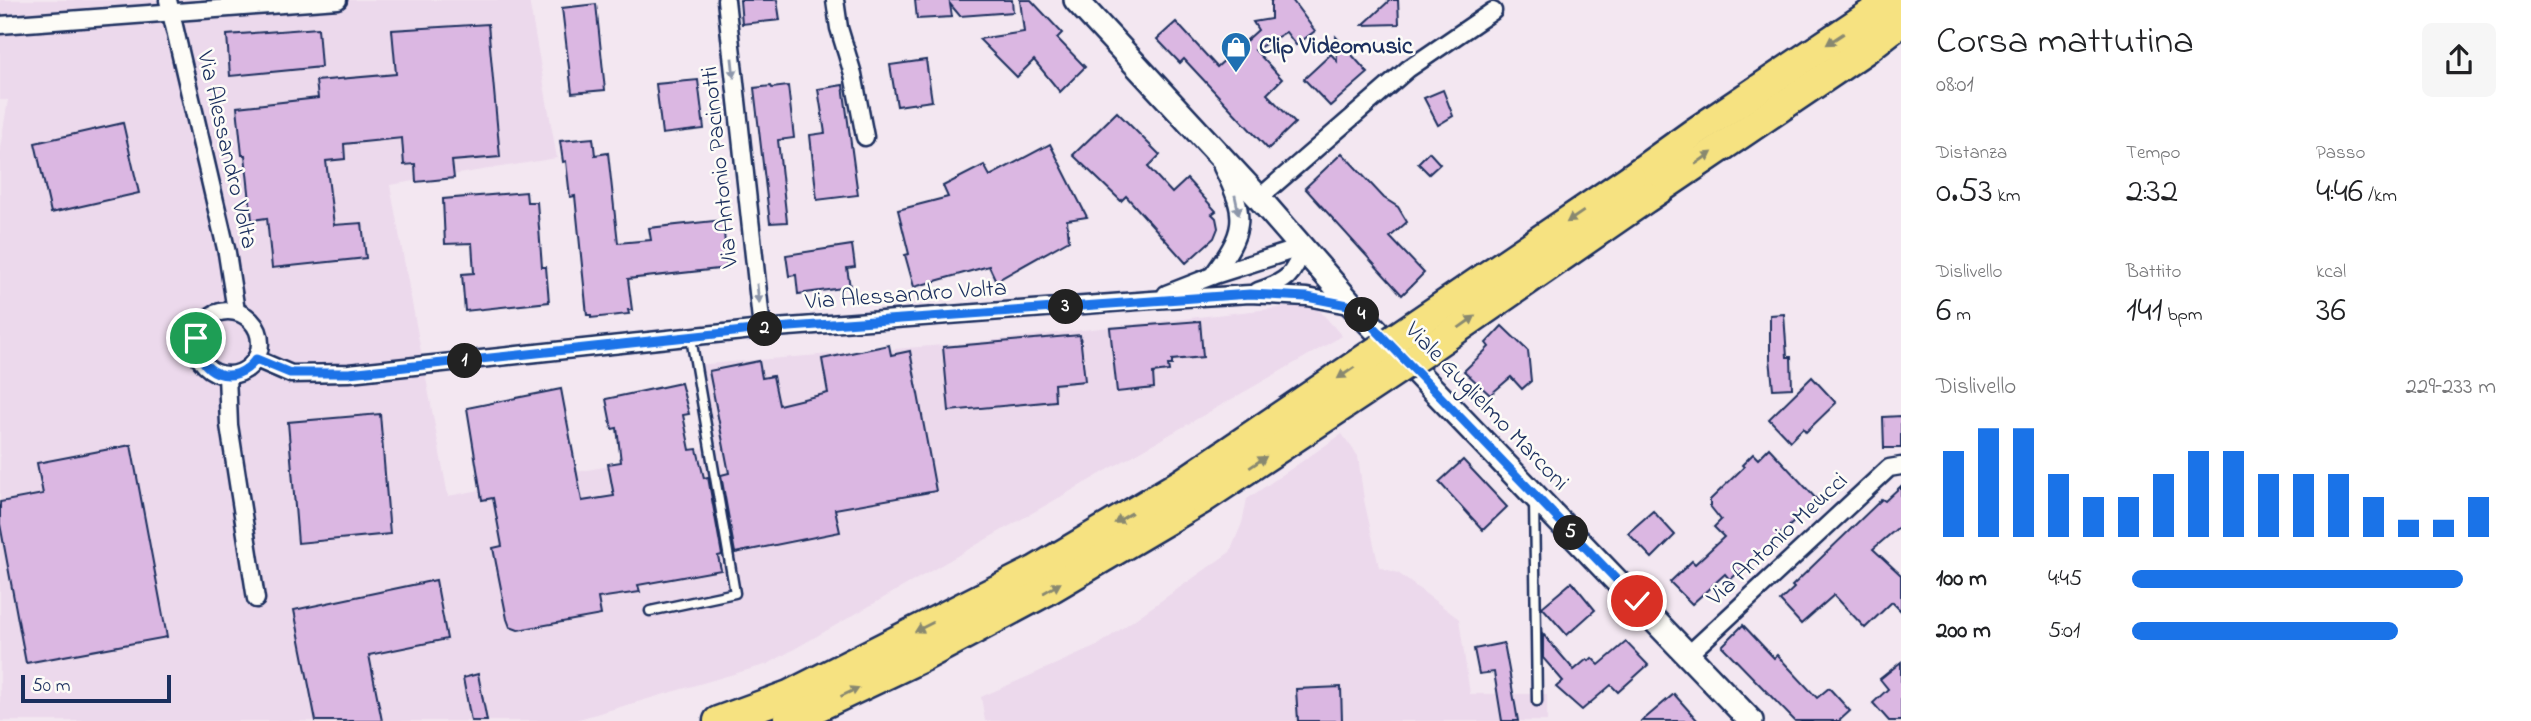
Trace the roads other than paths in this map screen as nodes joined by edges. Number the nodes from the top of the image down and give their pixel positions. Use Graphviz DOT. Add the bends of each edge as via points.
graph roads {
  1 [pos="338,0"];
  2 [pos="726,0"];
  3 [pos="835,0"];
  4 [pos="1076,0"];
  5 [pos="1891,0"];
  6 [pos="169,7"];
  7 [pos="1493,11"];
  8 [pos="1901,22"];
  9 [pos="0,25"];
  10 [pos="865,137"];
  11 [pos="1209,143"];
  12 [pos="1639,188"];
  13 [pos="1259,198"];
  14 [pos="1303,247"];
  15 [pos="1212,276"];
  16 [pos="1250,294"];
  17 [pos="1151,300"];
  18 [pos="1353,306"];
  19 [pos="236,311"];
  20 [pos="762,329"];
  21 [pos="691,338"];
  22 [pos="256,359"];
  23 [pos="227,375"];
  24 [pos="1901,466"];
  25 [pos="1191,491"];
  26 [pos="1534,495"];
  27 [pos="257,599"];
  28 [pos="650,611"];
  29 [pos="1689,654"];
  30 [pos="1537,701"];
  31 [pos="718,721"];
  32 [pos="788,721"];
  33 [pos="1751,721"];
  1 -- 6 [label="street"];
  2 -- 20 [label="street, Via Antonio Pacinotti, one-way"];
  3 -- 10 [label="street"];
  4 -- 11 [label="street, Viale Guglielmo Marconi"];
  5 -- 12 [label="highway, one-way" via="1695,132"];
  6 -- 9 [label="street"];
  6 -- 19 [label="street, Via Alessandro Volta" via="227,253"];
  7 -- 13 [label="street" via="1408,69"];
  12 -- 8 [label="highway, one-way" via="1865,50"];
  11 -- 13 [label="street, Viale Guglielmo Marconi"];
  11 -- 15 [label="street, one-way" via="1235,194 1240,220 1234,246"];
  12 -- 25 [label="highway, bridge"];
  13 -- 14 [label="street, Viale Guglielmo Marconi"];
  14 -- 15 [label="street"];
  14 -- 16 [label="street" via="1291,275"];
  14 -- 18 [label="street, Viale Guglielmo Marconi"];
  15 -- 17 [label="street"];
  16 -- 17 [label="street, Via Alessandro Volta"];
  16 -- 18 [label="street, Via Alessandro Volta" via="1307,297"];
  17 -- 20 [label="street, Via Alessandro Volta"];
  18 -- 26 [label="street, Viale Guglielmo Marconi"];
  19 -- 22 [label="street" via="258,330 261,340"];
  19 -- 23 [label="street" via="225,310 206,319 196,338 196,349 207,368"];
  20 -- 21 [label="street, Via Alessandro Volta"];
  21 -- 22 [label="street, Via Alessandro Volta" via="349,373 290,373"];
  21 -- 28 [label="lane" via="735,593"];
  22 -- 23 [label="street" via="244,371"];
  23 -- 27 [label="street" via="229,425"];
  24 -- 29 [label="street, Via Antonio Meucci" via="1889,468"];
  25 -- 31 [label="highway, one-way" via="789,695"];
  32 -- 25 [label="highway, one-way" via="1045,592"];
  26 -- 29 [label="street, Viale Guglielmo Marconi"];
  26 -- 30 [label="lane"];
  29 -- 33 [label="street, Viale Guglielmo Marconi"];
}
